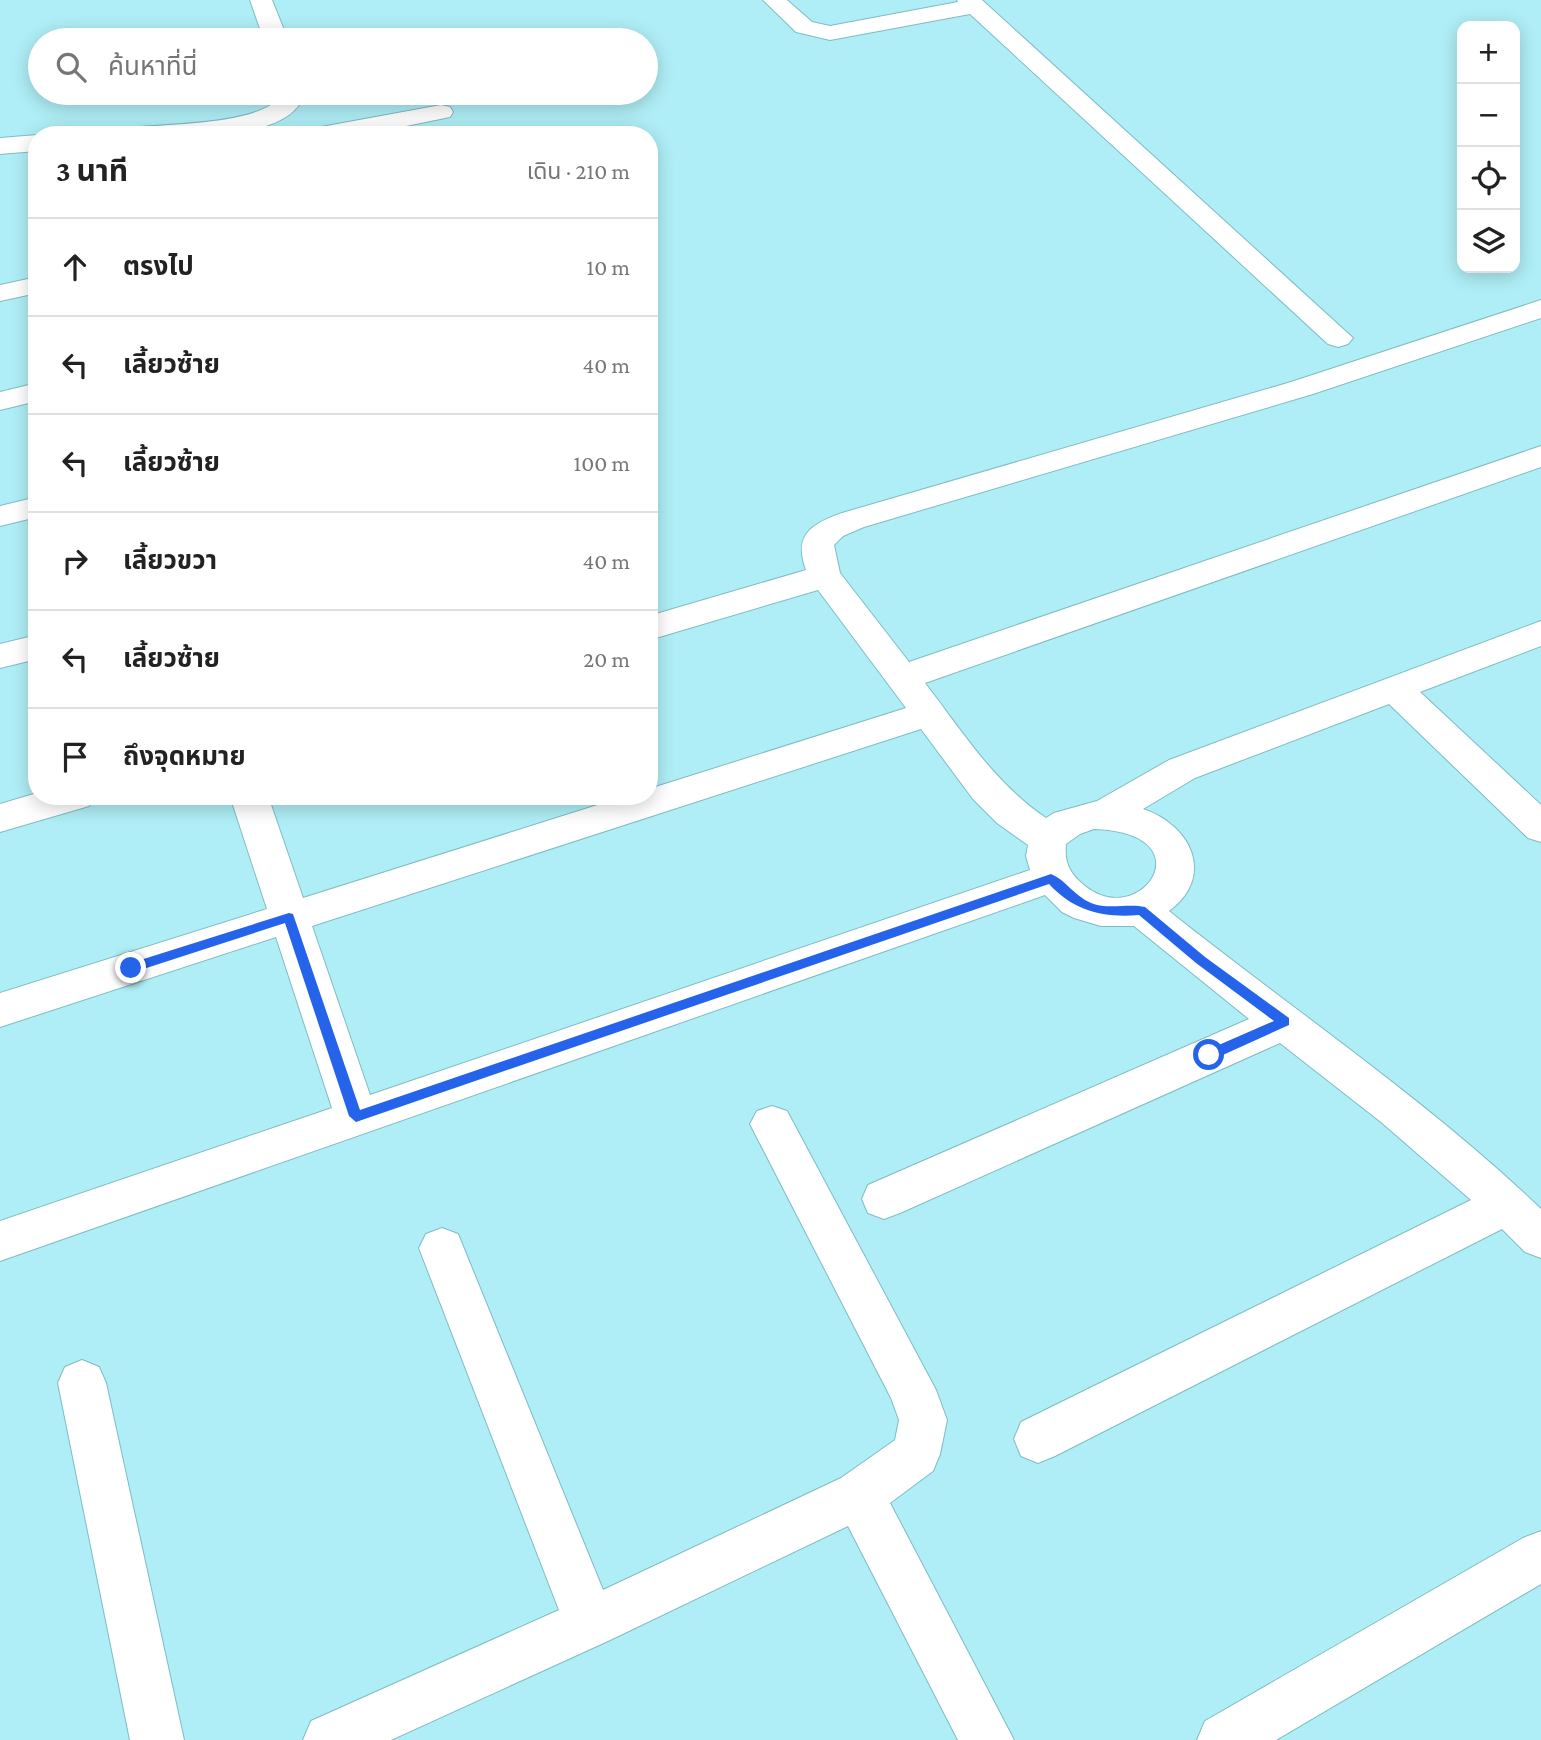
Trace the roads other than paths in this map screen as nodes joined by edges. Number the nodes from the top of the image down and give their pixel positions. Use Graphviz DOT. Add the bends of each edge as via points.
graph roads {
  1 [pos="261,0"];
  2 [pos="774,0"];
  3 [pos="971,3"];
  4 [pos="272,28"];
  5 [pos="287,105"];
  6 [pos="441,111"];
  7 [pos="219,126"];
  8 [pos="366,126"];
  9 [pos="28,144"];
  10 [pos="0,146"];
  11 [pos="28,287"];
  12 [pos="0,293"];
  13 [pos="1541,310"];
  14 [pos="1338,338"];
  15 [pos="28,394"];
  16 [pos="0,401"];
  17 [pos="1541,456"];
  18 [pos="28,509"];
  19 [pos="0,516"];
  20 [pos="825,576"];
  21 [pos="658,625"];
  22 [pos="1541,633"];
  23 [pos="28,649"];
  24 [pos="0,656"];
  25 [pos="904,677"];
  26 [pos="1395,689"];
  27 [pos="929,714"];
  28 [pos="658,800"];
  29 [pos="45,805"];
  30 [pos="252,805"];
  31 [pos="644,805"];
  32 [pos="1107,813"];
  33 [pos="0,818"];
  34 [pos="1541,828"];
  35 [pos="1050,859"];
  36 [pos="1141,910"];
  37 [pos="289,918"];
  38 [pos="0,1010"];
  39 [pos="1285,1022"];
  40 [pos="356,1116"];
  41 [pos="772,1124"];
  42 [pos="884,1199"];
  43 [pos="1508,1204"];
  44 [pos="1541,1238"];
  45 [pos="0,1241"];
  46 [pos="442,1248"];
  47 [pos="82,1383"];
  48 [pos="1038,1439"];
  49 [pos="859,1494"];
  50 [pos="1541,1556"];
  51 [pos="590,1623"];
  52 [pos="158,1740"];
  53 [pos="330,1740"];
  54 [pos="987,1740"];
  55 [pos="1224,1740"];
  1 -- 4 [label="street"];
  2 -- 3 [label="street" via="811,33 830,33"];
  3 -- 14 [label="street"];
  5 -- 7 [label="street" via="262,117"];
  6 -- 8 [label="street"];
  9 -- 10 [label="street"];
  11 -- 12 [label="street"];
  13 -- 20 [label="street" via="1302,388 829,529 817,541 816,555"];
  15 -- 16 [label="street"];
  17 -- 25 [label="street"];
  18 -- 19 [label="street"];
  20 -- 21 [label="street"];
  20 -- 25 [label="street"];
  22 -- 26 [label="street"];
  23 -- 24 [label="street"];
  25 -- 27 [label="street"];
  26 -- 32 [label="street" via="1182,769"];
  26 -- 34 [label="street"];
  27 -- 28 [label="street"];
  27 -- 35 [label="street" via="986,789"];
  29 -- 33 [label="street"];
  30 -- 37 [label="street"];
  31 -- 37 [label="street"];
  32 -- 35 [label="street" via="1083,815 1062,825"];
  32 -- 36 [label="street" via="1154,829 1170,845 1178,865 1174,884 1162,900"];
  35 -- 36 [label="street" via="1067,895 1089,908"];
  35 -- 40 [label="street"];
  36 -- 39 [label="street"];
  37 -- 38 [label="street"];
  37 -- 40 [label="street"];
  39 -- 42 [label="street"];
  39 -- 43 [label="street"];
  40 -- 45 [label="street"];
  41 -- 49 [label="street" via="912,1390 923,1420 916,1454"];
  43 -- 44 [label="street"];
  43 -- 48 [label="street"];
  46 -- 51 [label="street"];
  47 -- 52 [label="street"];
  49 -- 51 [label="street"];
  49 -- 54 [label="street"];
  50 -- 55 [label="street"];
  51 -- 53 [label="street"];
}
